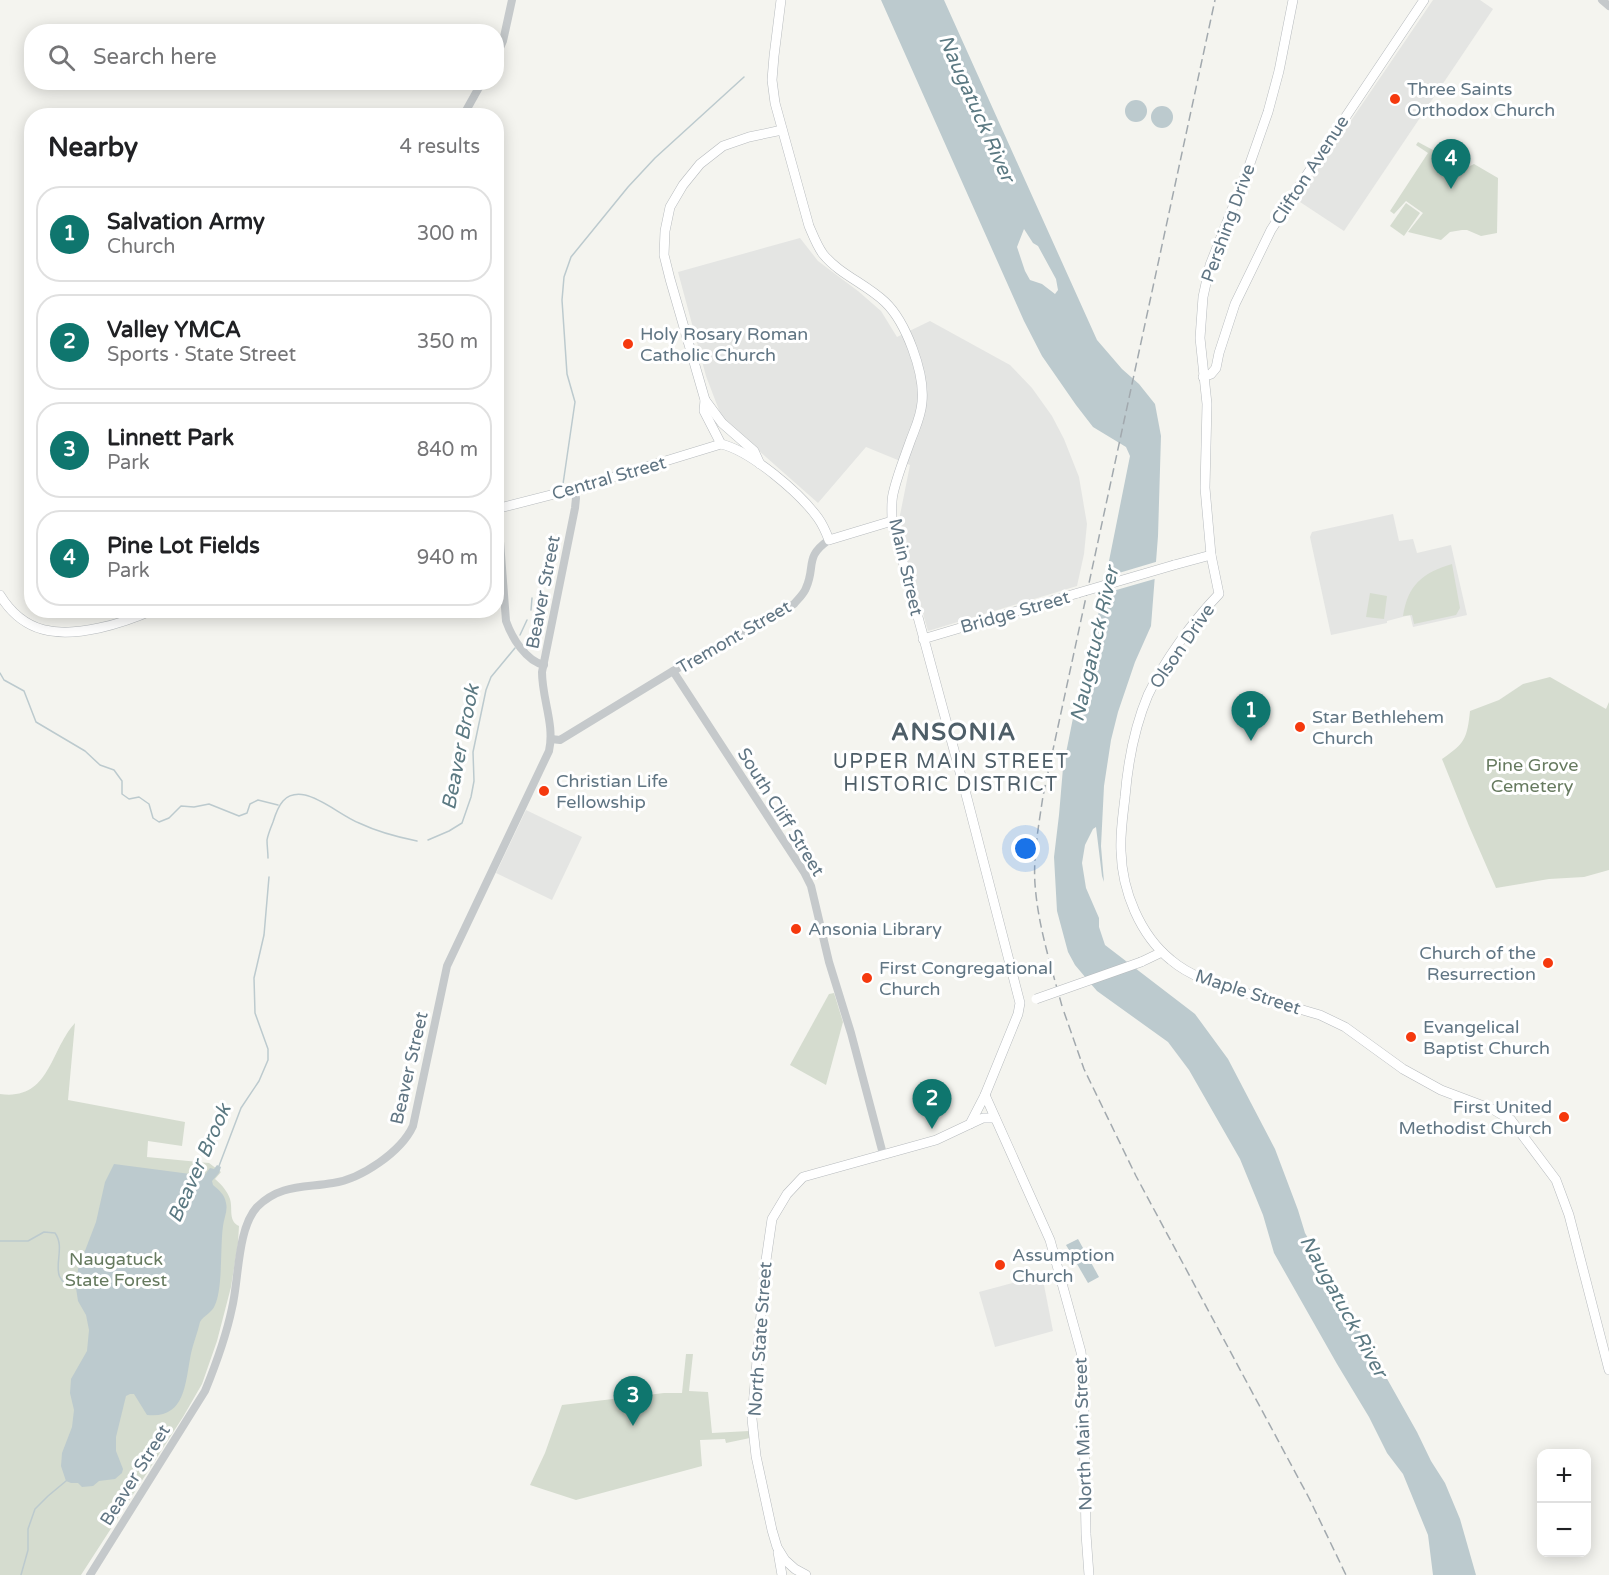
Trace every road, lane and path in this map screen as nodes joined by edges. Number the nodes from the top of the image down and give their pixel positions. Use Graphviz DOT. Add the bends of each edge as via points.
graph roads {
  1 [pos="513,0"];
  2 [pos="781,0"];
  3 [pos="1293,0"];
  4 [pos="1425,0"];
  5 [pos="1602,0"];
  6 [pos="1609,6"];
  7 [pos="504,37"];
  8 [pos="478,90"];
  9 [pos="467,108"];
  10 [pos="782,130"];
  11 [pos="1219,353"];
  12 [pos="1201,360"];
  13 [pos="1203,377"];
  14 [pos="705,400"];
  15 [pos="722,423"];
  16 [pos="721,444"];
  17 [pos="760,464"];
  18 [pos="574,489"];
  19 [pos="504,507"];
  20 [pos="892,521"];
  21 [pos="829,540"];
  22 [pos="1211,555"];
  23 [pos="1219,594"];
  24 [pos="0,595"];
  25 [pos="504,603"];
  26 [pos="133,618"];
  27 [pos="923,639"];
  28 [pos="544,665"];
  29 [pos="673,671"];
  30 [pos="551,739"];
  31 [pos="1162,952"];
  32 [pos="1020,1005"];
  33 [pos="985,1095"];
  34 [pos="995,1118"];
  35 [pos="970,1124"];
  36 [pos="883,1154"];
  37 [pos="1609,1370"];
  38 [pos="777,1547"];
  39 [pos="793,1572"];
  40 [pos="90,1575"];
  41 [pos="782,1575"];
  42 [pos="806,1575"];
  43 [pos="1089,1575"];
  1 -- 7 [label="street"];
  2 -- 10 [label="main road, Main Street" via="772,80"];
  3 -- 12 [label="main road, Pershing Drive" via="1268,112 1210,265 1200,324"];
  4 -- 11 [label="main road, Clifton Avenue" via="1271,230 1235,303"];
  5 -- 6 [label="street"];
  8 -- 9 [label="street"];
  10 -- 14 [label="main road" via="723,146 700,164 670,207 664,255"];
  10 -- 20 [label="main road, Main Street" via="817,245 828,260 889,306 904,329 916,360 922,402 893,493"];
  11 -- 12 [label="main road"];
  11 -- 13 [label="main road, Clifton Avenue" via="1214,371"];
  12 -- 13 [label="main road, Pershing Drive"];
  13 -- 22 [label="main road, Pershing Drive"];
  14 -- 15 [label="main road"];
  14 -- 16 [label="main road" via="704,411"];
  15 -- 16 [label="main road"];
  15 -- 17 [label="main road" via="754,452"];
  16 -- 17 [label="main road"];
  16 -- 18 [label="main road, Central Street"];
  17 -- 21 [label="main road" via="807,505"];
  18 -- 19 [label="main road, Central Street"];
  18 -- 28 [label="street, Beaver Street" via="575,508"];
  20 -- 21 [label="main road"];
  20 -- 27 [label="main road, Main Street"];
  21 -- 29 [label="street, Tremont Street" via="814,554 807,588 794,604"];
  22 -- 23 [label="main road, Pershing Drive"];
  22 -- 27 [label="main road, Bridge Street, bridge"];
  23 -- 31 [label="main road, Olson Drive" via="1158,676 1129,755 1121,840 1123,871 1138,918"];
  24 -- 26 [label="main road" via="9,609 26,622 60,633 80,632"];
  25 -- 28 [label="street" via="508,626 528,658"];
  27 -- 32 [label="main road, Main Street"];
  28 -- 30 [label="street, Beaver Street"];
  29 -- 30 [label="street, Tremont Street" via="560,740"];
  29 -- 36 [label="street, South Cliff Street" via="804,872"];
  30 -- 40 [label="street, Beaver Street" via="549,751 447,966 410,1133 394,1152 360,1174 332,1184 286,1189 253,1212 245,1229 233,1306 205,1391"];
  31 -- 32 [label="main road, bridge"];
  31 -- 37 [label="main road, Maple Street" via="1193,975 1334,1021 1403,1069 1511,1120 1556,1180 1569,1215"];
  32 -- 33 [label="main road"];
  33 -- 34 [label="main road, North Main Street"];
  33 -- 35 [label="main road"];
  34 -- 35 [label="main road"];
  34 -- 43 [label="main road, North Main Street" via="1050,1240 1081,1352"];
  35 -- 36 [label="main road" via="936,1140"];
  36 -- 38 [label="main road, North State Street" via="809,1174 787,1194 772,1219 752,1419 756,1456"];
  38 -- 39 [label="main road, North State Street"];
  38 -- 41 [label="main road"];
  39 -- 42 [label="main road, North State Street"];
}
